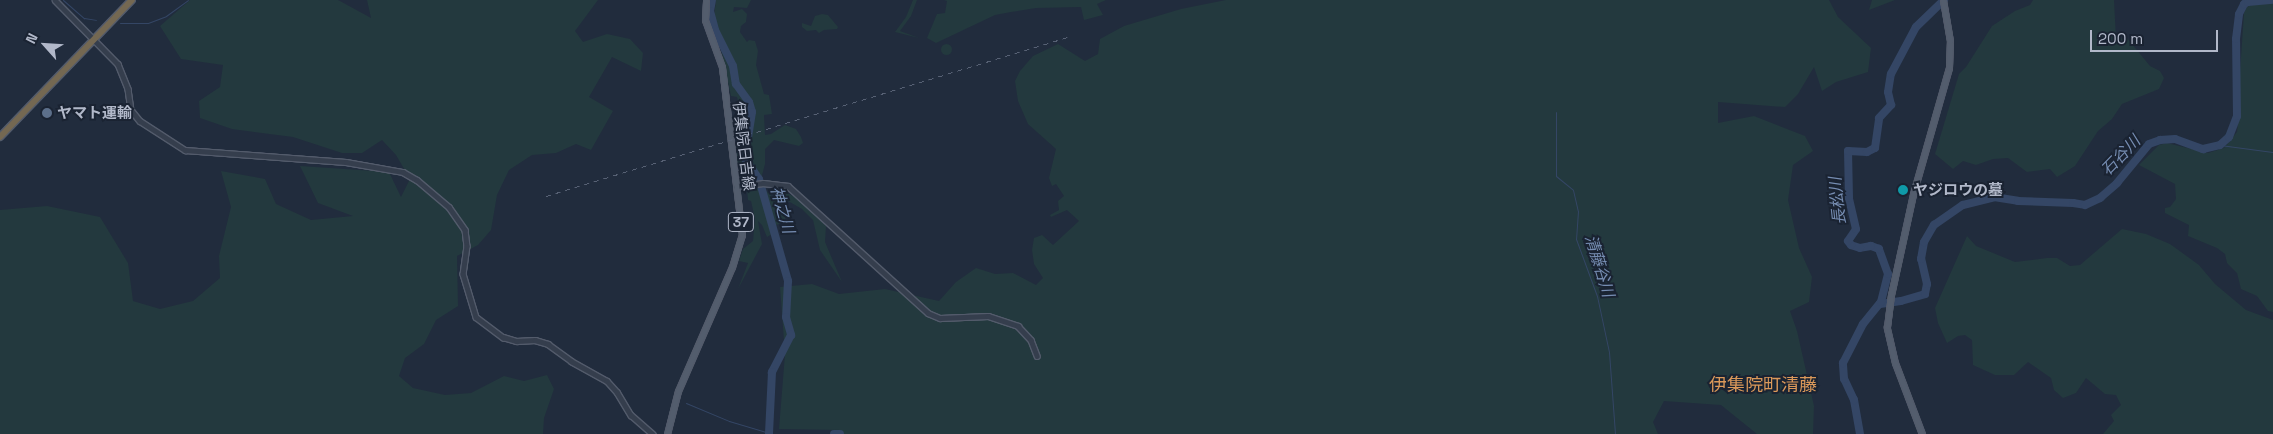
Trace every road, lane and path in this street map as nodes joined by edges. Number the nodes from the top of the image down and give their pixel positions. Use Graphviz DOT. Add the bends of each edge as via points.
graph roads {
  1 [pos="55,0"];
  2 [pos="132,0"];
  3 [pos="706,0"];
  4 [pos="1943,0"];
  5 [pos="92,40"];
  6 [pos="0,138"];
  7 [pos="736,186"];
  8 [pos="1038,356"];
  9 [pos="653,434"];
  10 [pos="667,434"];
  11 [pos="1922,434"];
  1 -- 5 [label="street"];
  2 -- 5 [label="highway"];
  3 -- 7 [label="main road, 伊集院日吉線 / 37" via="705,20 722,67"];
  4 -- 11 [label="main road" via="1950,41 1949,68 1913,194 1887,327 1890,350"];
  5 -- 6 [label="highway"];
  5 -- 9 [label="street" via="118,64 128,89 131,110 140,121 185,150 346,162 403,172 418,180 448,207 465,230 467,251 463,274 476,317 503,337 548,344 607,381 618,392 631,415"];
  7 -- 8 [label="street" via="780,183 796,192 928,313 940,318 988,316 1018,326 1031,340"];
  7 -- 10 [label="main road, 伊集院日吉線 / 37" via="741,221 740,248 678,391"];
}
